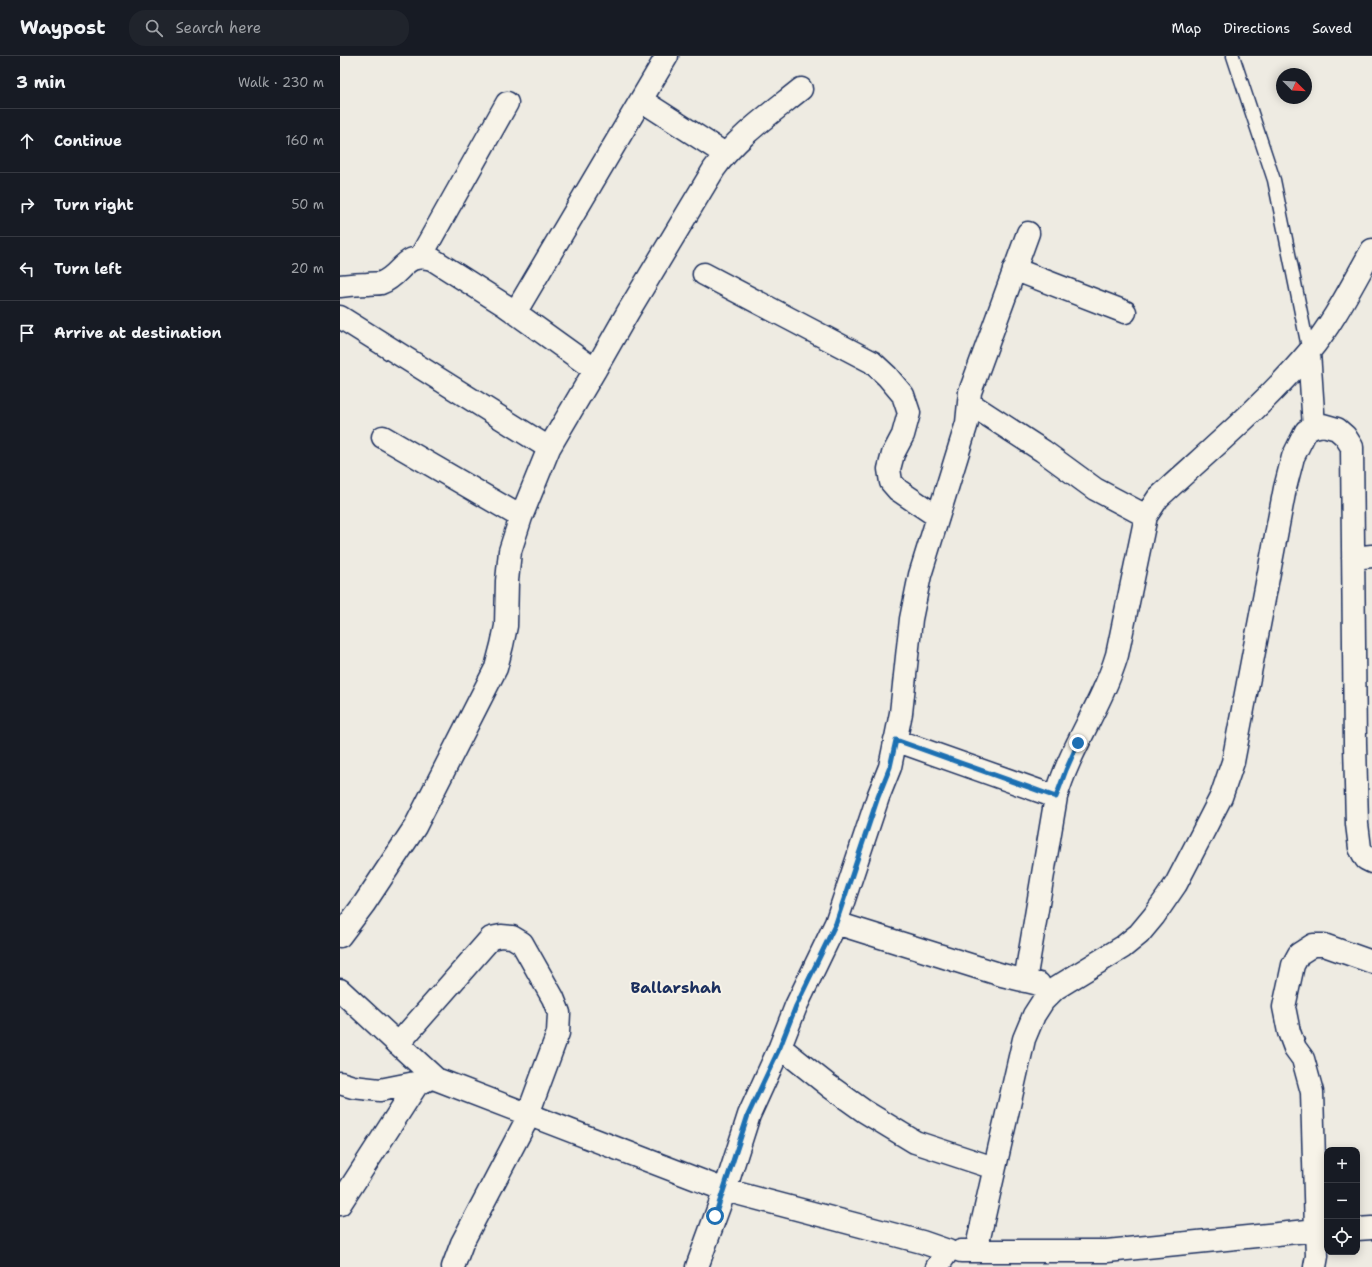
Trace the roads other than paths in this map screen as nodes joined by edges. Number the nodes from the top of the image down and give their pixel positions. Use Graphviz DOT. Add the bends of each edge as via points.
graph roads {
  1 [pos="667,56"];
  2 [pos="1233,56"];
  3 [pos="801,89"];
  4 [pos="640,100"];
  5 [pos="507,103"];
  6 [pos="725,154"];
  7 [pos="1028,232"];
  8 [pos="1372,250"];
  9 [pos="421,256"];
  10 [pos="1014,269"];
  11 [pos="704,274"];
  12 [pos="340,286"];
  13 [pos="1125,312"];
  14 [pos="515,313"];
  15 [pos="340,317"];
  16 [pos="1309,352"];
  17 [pos="596,370"];
  18 [pos="969,403"];
  19 [pos="1314,427"];
  20 [pos="383,437"];
  21 [pos="549,448"];
  22 [pos="1146,516"];
  23 [pos="521,517"];
  24 [pos="938,517"];
  25 [pos="1362,557"];
  26 [pos="896,740"];
  27 [pos="1056,797"];
  28 [pos="1372,862"];
  29 [pos="836,923"];
  30 [pos="340,936"];
  31 [pos="1372,962"];
  32 [pos="1025,981"];
  33 [pos="1056,988"];
  34 [pos="340,990"];
  35 [pos="398,1044"];
  36 [pos="780,1047"];
  37 [pos="427,1081"];
  38 [pos="340,1083"];
  39 [pos="528,1114"];
  40 [pos="994,1168"];
  41 [pos="725,1190"];
  42 [pos="340,1204"];
  43 [pos="1372,1228"];
  44 [pos="1322,1229"];
  45 [pos="1360,1229"];
  46 [pos="976,1251"];
  47 [pos="942,1259"];
  48 [pos="453,1267"];
  49 [pos="697,1267"];
  50 [pos="1315,1267"];
  1 -- 4 [label="street"];
  2 -- 16 [label="lane" via="1274,180"];
  3 -- 6 [label="street" via="737,141"];
  4 -- 6 [label="street"];
  4 -- 14 [label="street"];
  5 -- 9 [label="street"];
  6 -- 17 [label="street" via="628,312"];
  7 -- 10 [label="street"];
  8 -- 16 [label="street" via="1334,316"];
  9 -- 12 [label="street" via="408,261 380,283"];
  9 -- 14 [label="street" via="432,259 454,272"];
  10 -- 13 [label="street"];
  10 -- 18 [label="street" via="974,379"];
  11 -- 24 [label="street" via="872,362 887,376 903,394 909,413 889,469 891,482 898,490"];
  14 -- 17 [label="street"];
  15 -- 21 [label="street"];
  16 -- 19 [label="street"];
  16 -- 22 [label="street" via="1266,400 1158,498"];
  17 -- 21 [label="street"];
  18 -- 22 [label="street" via="1043,451 1095,489"];
  18 -- 24 [label="street" via="967,423"];
  19 -- 25 [label="street" via="1323,425 1338,429 1352,447"];
  19 -- 33 [label="street" via="1306,431 1293,457 1285,488 1233,762 1221,797 1176,884 1139,934 1123,947"];
  20 -- 23 [label="street"];
  21 -- 23 [label="street"];
  22 -- 27 [label="street" via="1117,655"];
  23 -- 30 [label="street" via="510,551 506,626 496,668 415,827"];
  24 -- 26 [label="street" via="917,589 902,714"];
  25 -- 28 [label="street" via="1357,824 1360,848 1366,859"];
  26 -- 27 [label="street"];
  26 -- 29 [label="street" via="890,767"];
  27 -- 32 [label="street"];
  29 -- 32 [label="street"];
  29 -- 36 [label="street" via="796,1006"];
  31 -- 44 [label="street" via="1324,945 1313,945 1299,954 1293,965 1284,1008 1289,1032 1295,1048 1303,1058 1312,1092"];
  32 -- 33 [label="street"];
  33 -- 40 [label="street" via="1034,1015 1024,1039"];
  34 -- 35 [label="street"];
  35 -- 37 [label="street"];
  35 -- 39 [label="street" via="491,938 512,937 522,943 554,998 559,1013 558,1033"];
  36 -- 40 [label="street" via="864,1111 915,1142"];
  36 -- 41 [label="street" via="748,1115"];
  37 -- 38 [label="street" via="380,1090"];
  37 -- 39 [label="street"];
  37 -- 42 [label="street"];
  39 -- 41 [label="street"];
  39 -- 48 [label="street" via="462,1243"];
  40 -- 46 [label="street"];
  41 -- 47 [label="street" via="922,1242"];
  41 -- 49 [label="street"];
  43 -- 45 [label="street"];
  44 -- 46 [label="street" via="1107,1251"];
  44 -- 50 [label="street"];
  46 -- 47 [label="street"];
}
